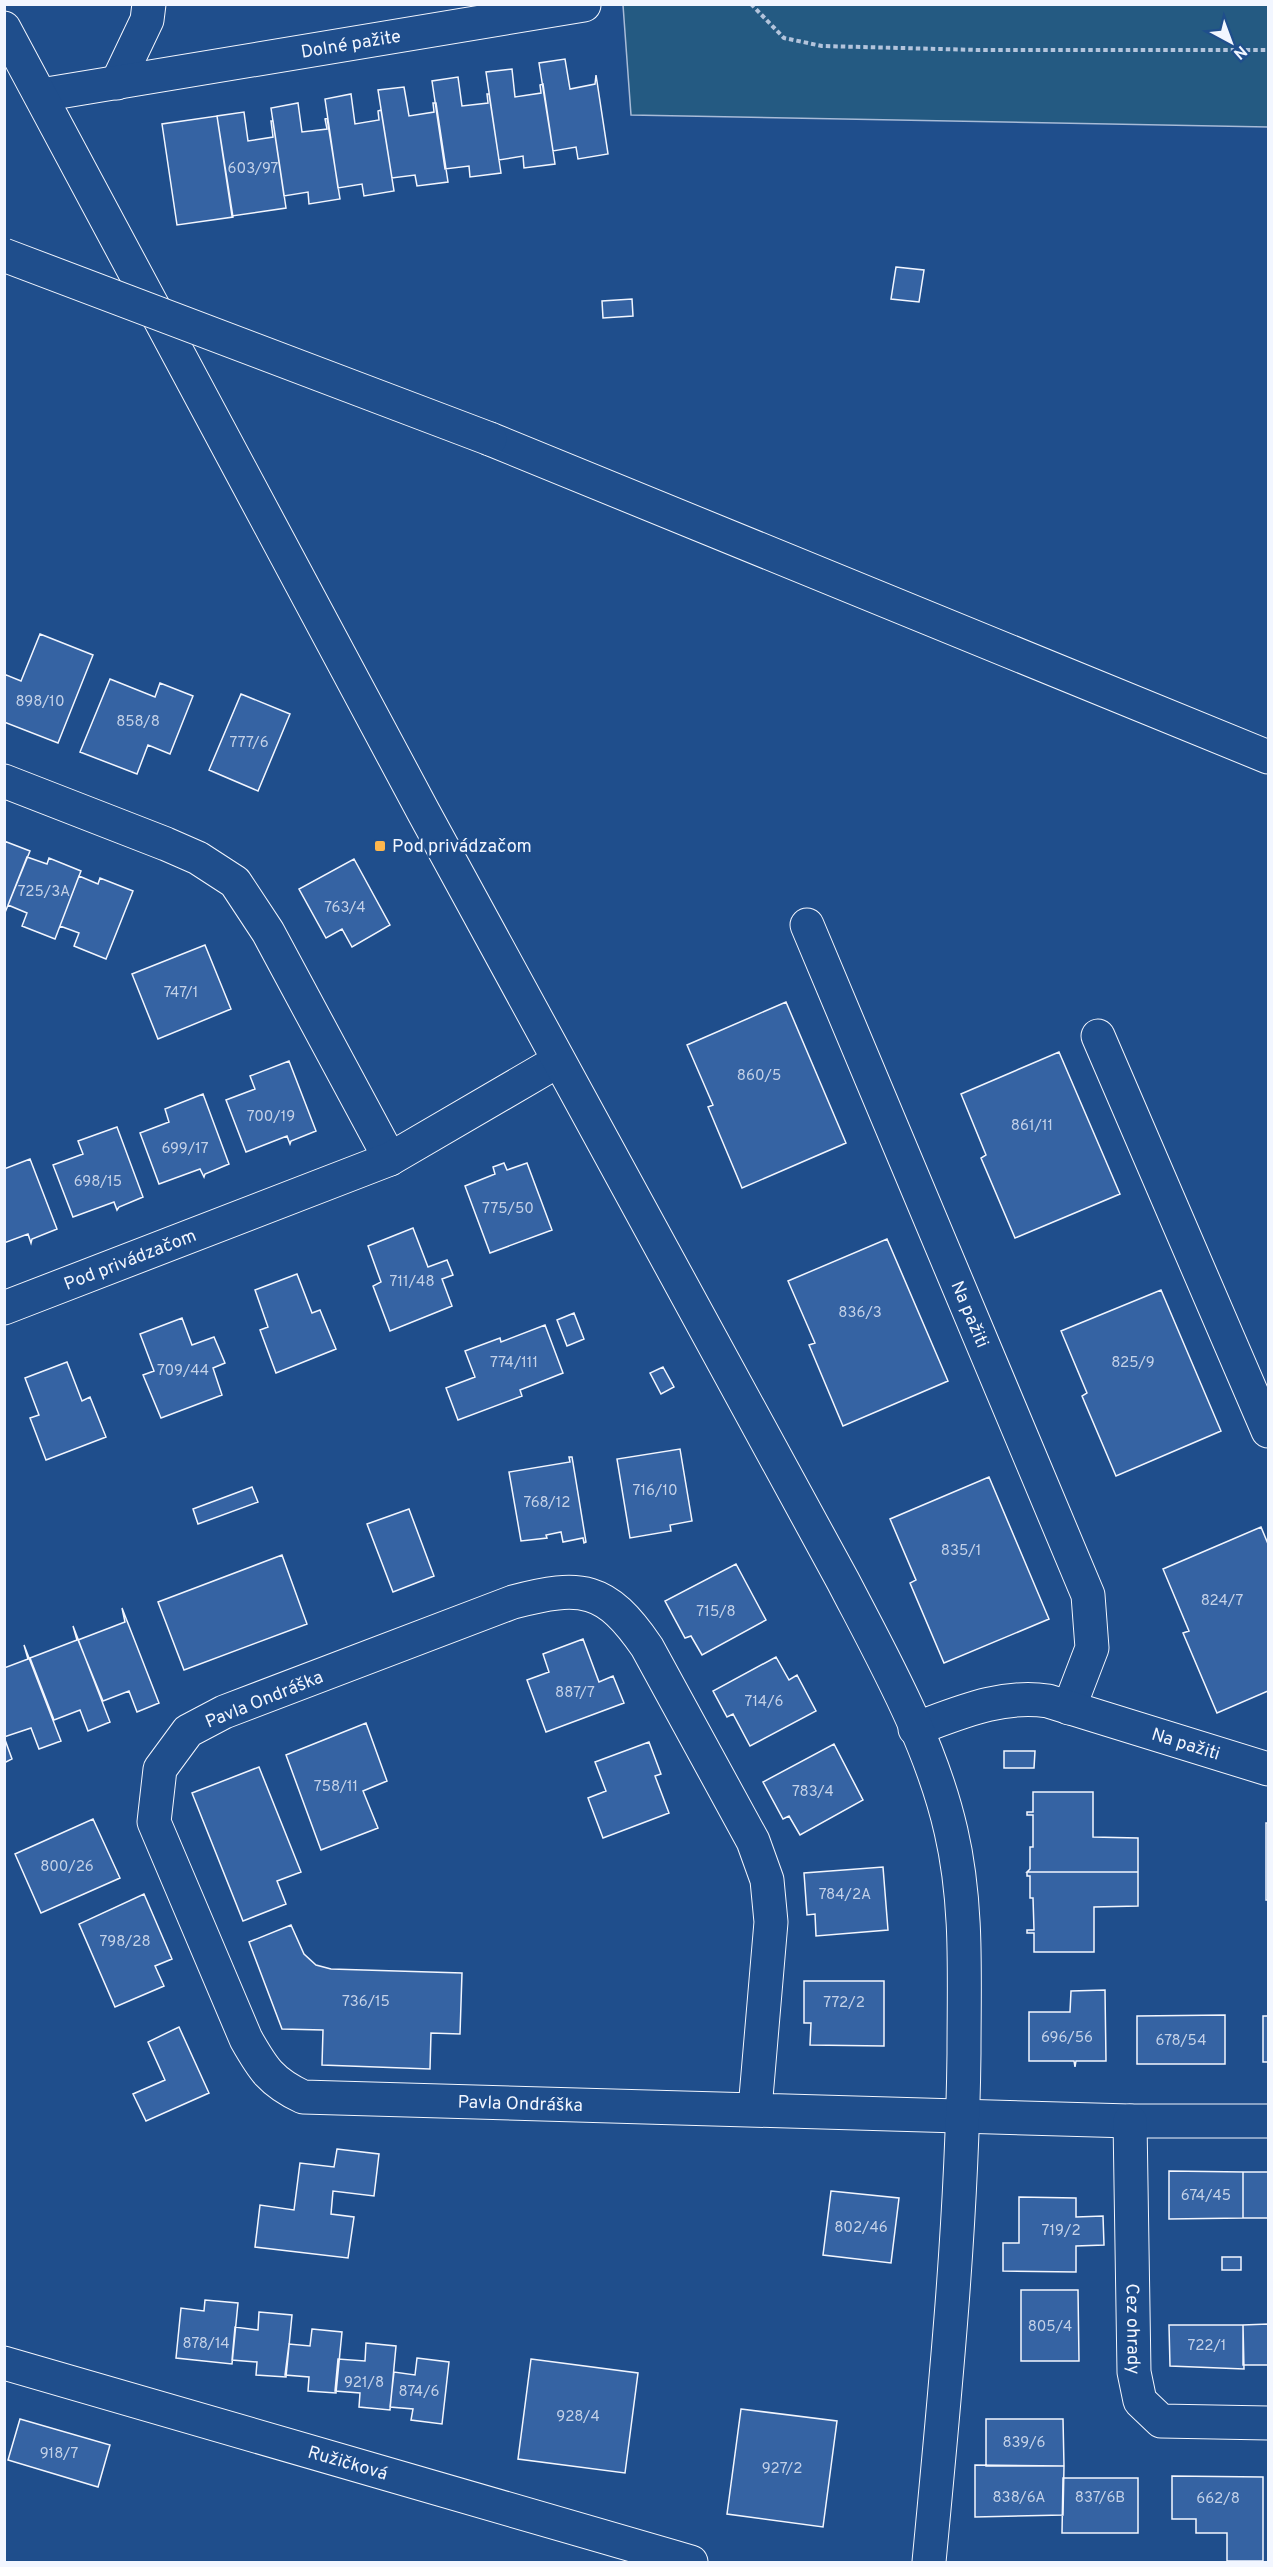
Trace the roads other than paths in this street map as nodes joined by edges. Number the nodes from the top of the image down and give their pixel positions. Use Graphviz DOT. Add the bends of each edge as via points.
graph roads {
  1 [pos="149,4"];
  2 [pos="584,5"];
  3 [pos="4,28"];
  4 [pos="117,83"];
  5 [pos="41,95"];
  6 [pos="4,255"];
  7 [pos="1269,757"];
  8 [pos="4,781"];
  9 [pos="807,925"];
  10 [pos="1098,1036"];
  11 [pos="558,1060"];
  12 [pos="390,1159"];
  13 [pos="4,1308"];
  14 [pos="1269,1431"];
  15 [pos="1069,1708"];
  16 [pos="915,1729"];
  17 [pos="1269,1768"];
  18 [pos="755,2109"];
  19 [pos="963,2116"];
  20 [pos="1130,2121"];
  21 [pos="1269,2121"];
  22 [pos="4,2363"];
  23 [pos="1269,2423"];
  24 [pos="691,2562"];
  25 [pos="930,2562"];
  1 -- 4 [label="street" via="147,20"];
  2 -- 4 [label="street, Dolné pažite"];
  3 -- 5 [label="street"];
  4 -- 5 [label="street, Dolné pažite"];
  5 -- 11 [label="street"];
  6 -- 7 [label="street, bridge" via="490,439"];
  8 -- 12 [label="street" via="166,844 198,858 235,882 268,932"];
  9 -- 15 [label="street, Na pažiti" via="1088,1595 1092,1648"];
  10 -- 14 [label="street"];
  11 -- 12 [label="street, Pod privádzačom"];
  11 -- 16 [label="street" via="843,1581"];
  12 -- 13 [label="street, Pod privádzačom"];
  15 -- 16 [label="street, Na pažiti" via="1026,1698 1007,1699"];
  15 -- 17 [label="street, Na pažiti"];
  16 -- 19 [label="street" via="951,1831 965,1920"];
  18 -- 18 [label="street, Pavla Ondráška" via="771,1922 771,1900 762,1859 647,1647 628,1619 594,1594 553,1591 513,1602 224,1712 188,1731 160,1769 154,1822 246,2039 279,2086 303,2097 334,2099"];
  18 -- 19 [label="street, Pavla Ondráška"];
  19 -- 20 [label="street"];
  19 -- 25 [label="street" via="958,2242"];
  20 -- 21 [label="street"];
  20 -- 23 [label="street, Cez ohrady" via="1134,2372 1140,2401 1161,2421"];
  22 -- 24 [label="street, Ružičková"];
}
